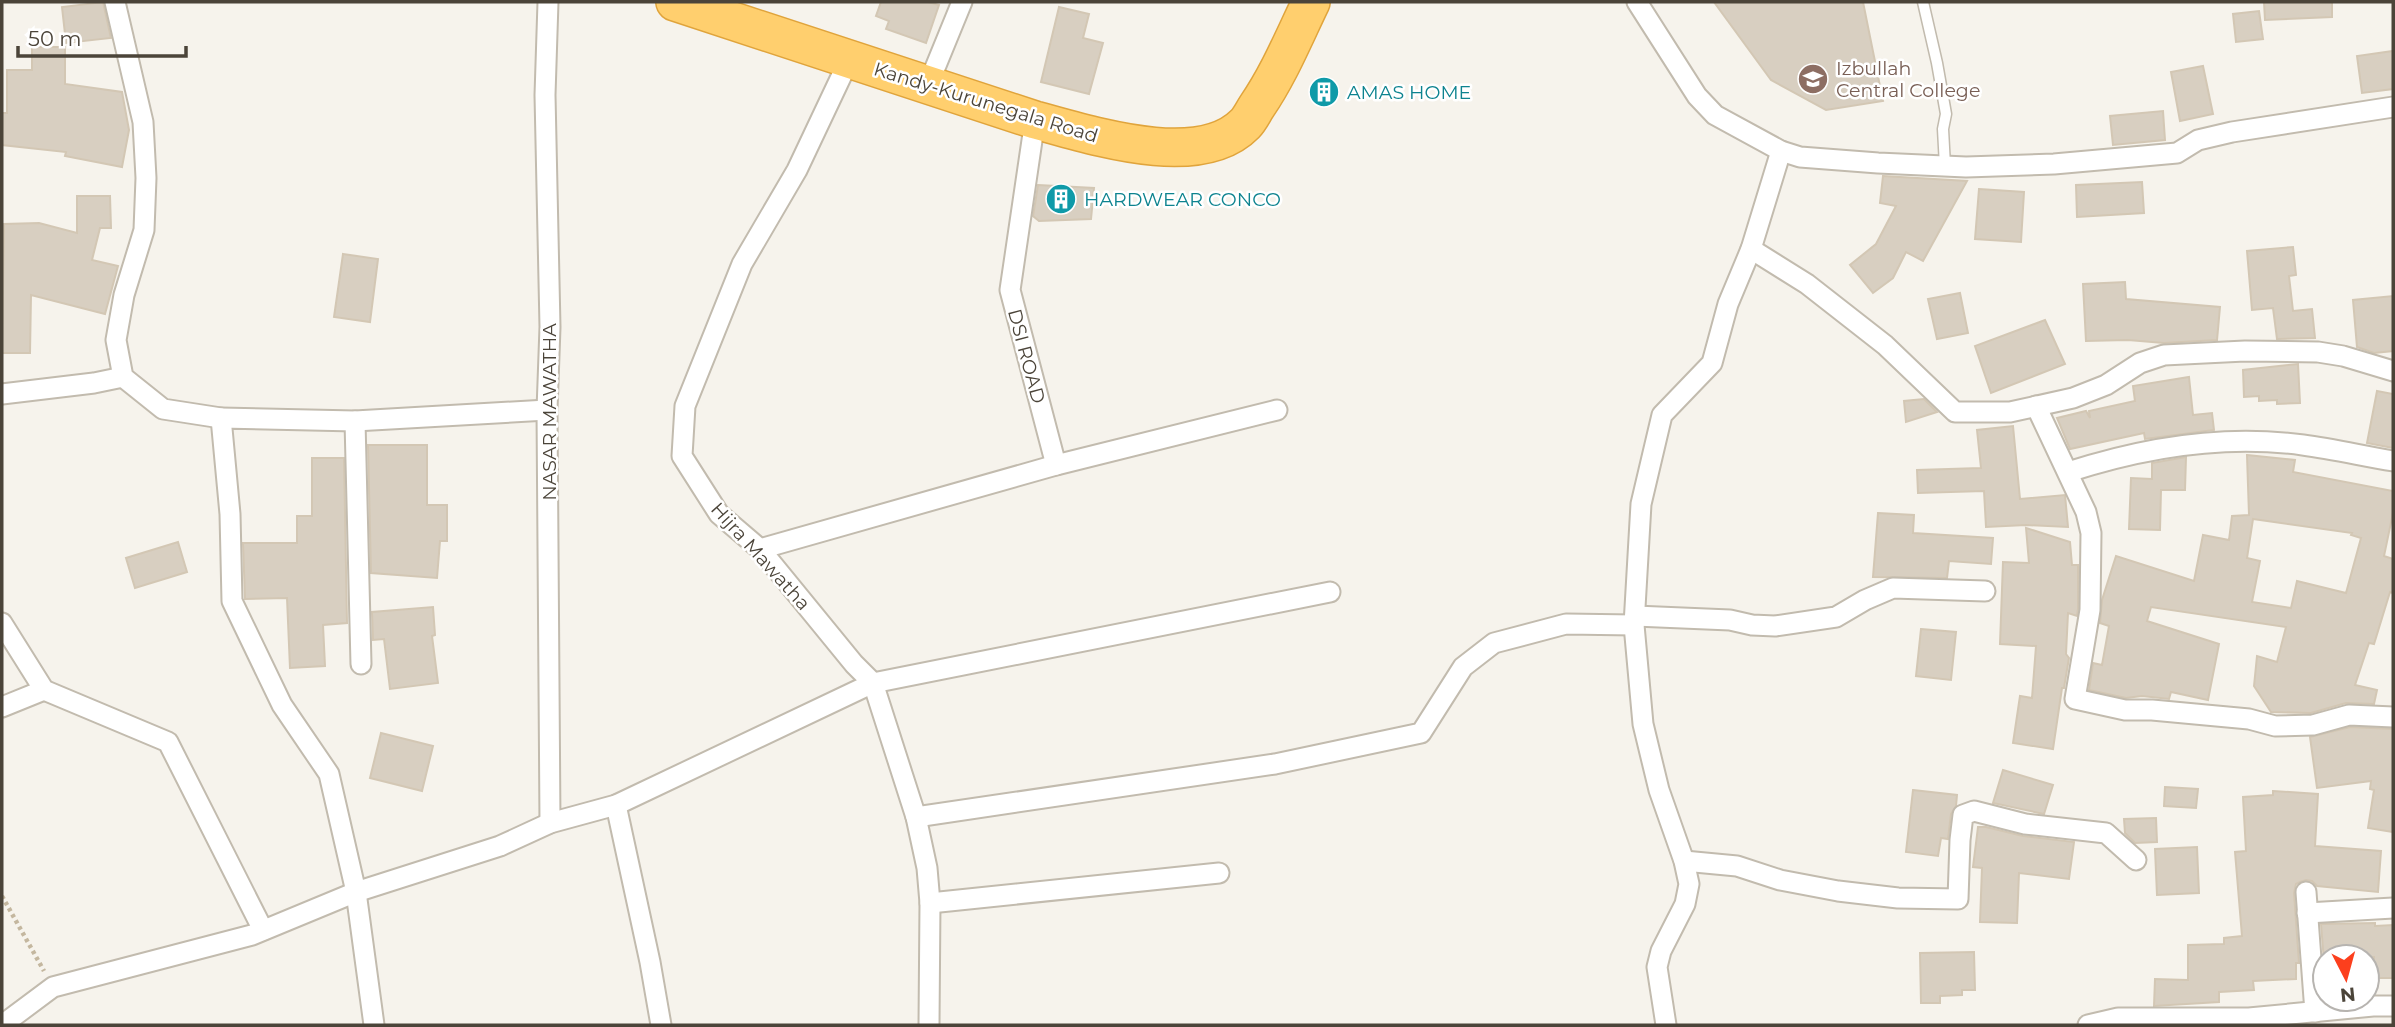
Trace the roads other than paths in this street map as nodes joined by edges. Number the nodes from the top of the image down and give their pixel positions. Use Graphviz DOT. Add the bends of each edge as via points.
graph roads {
  1 [pos="115,2"];
  2 [pos="548,2"];
  3 [pos="962,2"];
  4 [pos="1311,2"];
  5 [pos="1637,2"];
  6 [pos="1923,2"];
  7 [pos="697,5"];
  8 [pos="849,60"];
  9 [pos="928,85"];
  10 [pos="2393,107"];
  11 [pos="1035,120"];
  12 [pos="1782,151"];
  13 [pos="1945,166"];
  14 [pos="1751,249"];
  15 [pos="2393,371"];
  16 [pos="123,377"];
  17 [pos="2,394"];
  18 [pos="2036,406"];
  19 [pos="547,410"];
  20 [pos="1277,410"];
  21 [pos="221,418"];
  22 [pos="355,421"];
  23 [pos="2393,461"];
  24 [pos="1056,465"];
  25 [pos="2068,472"];
  26 [pos="760,549"];
  27 [pos="1985,591"];
  28 [pos="1330,592"];
  29 [pos="1634,620"];
  30 [pos="2,623"];
  31 [pos="361,664"];
  32 [pos="873,683"];
  33 [pos="44,690"];
  34 [pos="2,707"];
  35 [pos="2393,717"];
  36 [pos="616,805"];
  37 [pos="916,817"];
  38 [pos="550,823"];
  39 [pos="2136,860"];
  40 [pos="1684,861"];
  41 [pos="1220,873"];
  42 [pos="356,892"];
  43 [pos="2306,892"];
  44 [pos="930,903"];
  45 [pos="2393,908"];
  46 [pos="2307,913"];
  47 [pos="264,930"];
  48 [pos="2311,962"];
  49 [pos="2311,1012"];
  50 [pos="2125,1022"];
  51 [pos="2,1025"];
  52 [pos="374,1025"];
  53 [pos="660,1025"];
  54 [pos="929,1025"];
  55 [pos="1666,1025"];
  56 [pos="2088,1025"];
  1 -- 16 [label="street" via="144,122 146,178 144,230 116,340"];
  2 -- 19 [label="street, NASAR MAWATHA"];
  3 -- 9 [label="street"];
  4 -- 11 [label="highway, Kandy-Kurunegala Road" via="1264,97 1245,125 1216,144 1185,149 1144,145"];
  5 -- 12 [label="street" via="1696,96 1715,115"];
  6 -- 13 [label="lane" via="1946,114"];
  7 -- 8 [label="highway, Kandy-Kurunegala Road"];
  8 -- 9 [label="highway, Kandy-Kurunegala Road"];
  8 -- 26 [label="street, Hijra Mawatha" via="797,170 742,264 685,406 682,456 719,514"];
  9 -- 11 [label="highway, Kandy-Kurunegala Road"];
  10 -- 13 [label="street" via="2232,132 2198,140 2177,153 2054,164"];
  11 -- 24 [label="street, DSI ROAD" via="1010,290"];
  12 -- 13 [label="street" via="1831,160"];
  12 -- 14 [label="street"];
  14 -- 18 [label="street" via="1807,284 1875,337 1955,412 2010,412"];
  14 -- 29 [label="street" via="1728,304 1712,363 1662,415 1641,504"];
  15 -- 18 [label="street" via="2318,352 2164,355 2140,363 2106,385"];
  16 -- 17 [label="street"];
  16 -- 21 [label="street" via="163,409"];
  18 -- 25 [label="street"];
  19 -- 22 [label="street"];
  19 -- 38 [label="street, NASAR MAWATHA"];
  20 -- 24 [label="street"];
  21 -- 22 [label="street"];
  21 -- 42 [label="street" via="232,601 282,705 329,774"];
  22 -- 31 [label="street"];
  23 -- 25 [label="street" via="2301,445 2243,441 2155,451"];
  24 -- 26 [label="street"];
  25 -- 35 [label="street" via="2091,533 2090,610 2075,699 2125,710 2249,719 2275,726 2313,725 2349,715"];
  26 -- 32 [label="street, Hijra Mawatha"];
  27 -- 29 [label="street" via="1893,589 1836,617 1775,626 1730,620"];
  28 -- 32 [label="street"];
  29 -- 37 [label="street" via="1566,624 1494,643 1463,667 1421,733 1275,764"];
  29 -- 40 [label="street" via="1646,738"];
  30 -- 33 [label="street"];
  32 -- 36 [label="street"];
  32 -- 37 [label="street, Hijra Mawatha"];
  33 -- 34 [label="street"];
  33 -- 47 [label="street" via="168,742"];
  36 -- 38 [label="street"];
  36 -- 53 [label="street"];
  37 -- 44 [label="street, Hijra Mawatha"];
  38 -- 42 [label="street" via="500,846"];
  39 -- 40 [label="street" via="2106,833 2025,824 1974,811 1963,815 1958,899 1838,891 1737,866"];
  40 -- 55 [label="street" via="1689,884 1685,904 1657,967"];
  41 -- 44 [label="street"];
  42 -- 47 [label="street"];
  42 -- 52 [label="street"];
  43 -- 46 [label="street"];
  44 -- 54 [label="street, Hijra Mawatha"];
  45 -- 46 [label="street"];
  46 -- 48 [label="street"];
  47 -- 51 [label="street" via="53,987"];
  49 -- 50 [label="street"];
  50 -- 56 [label="street"];
}
